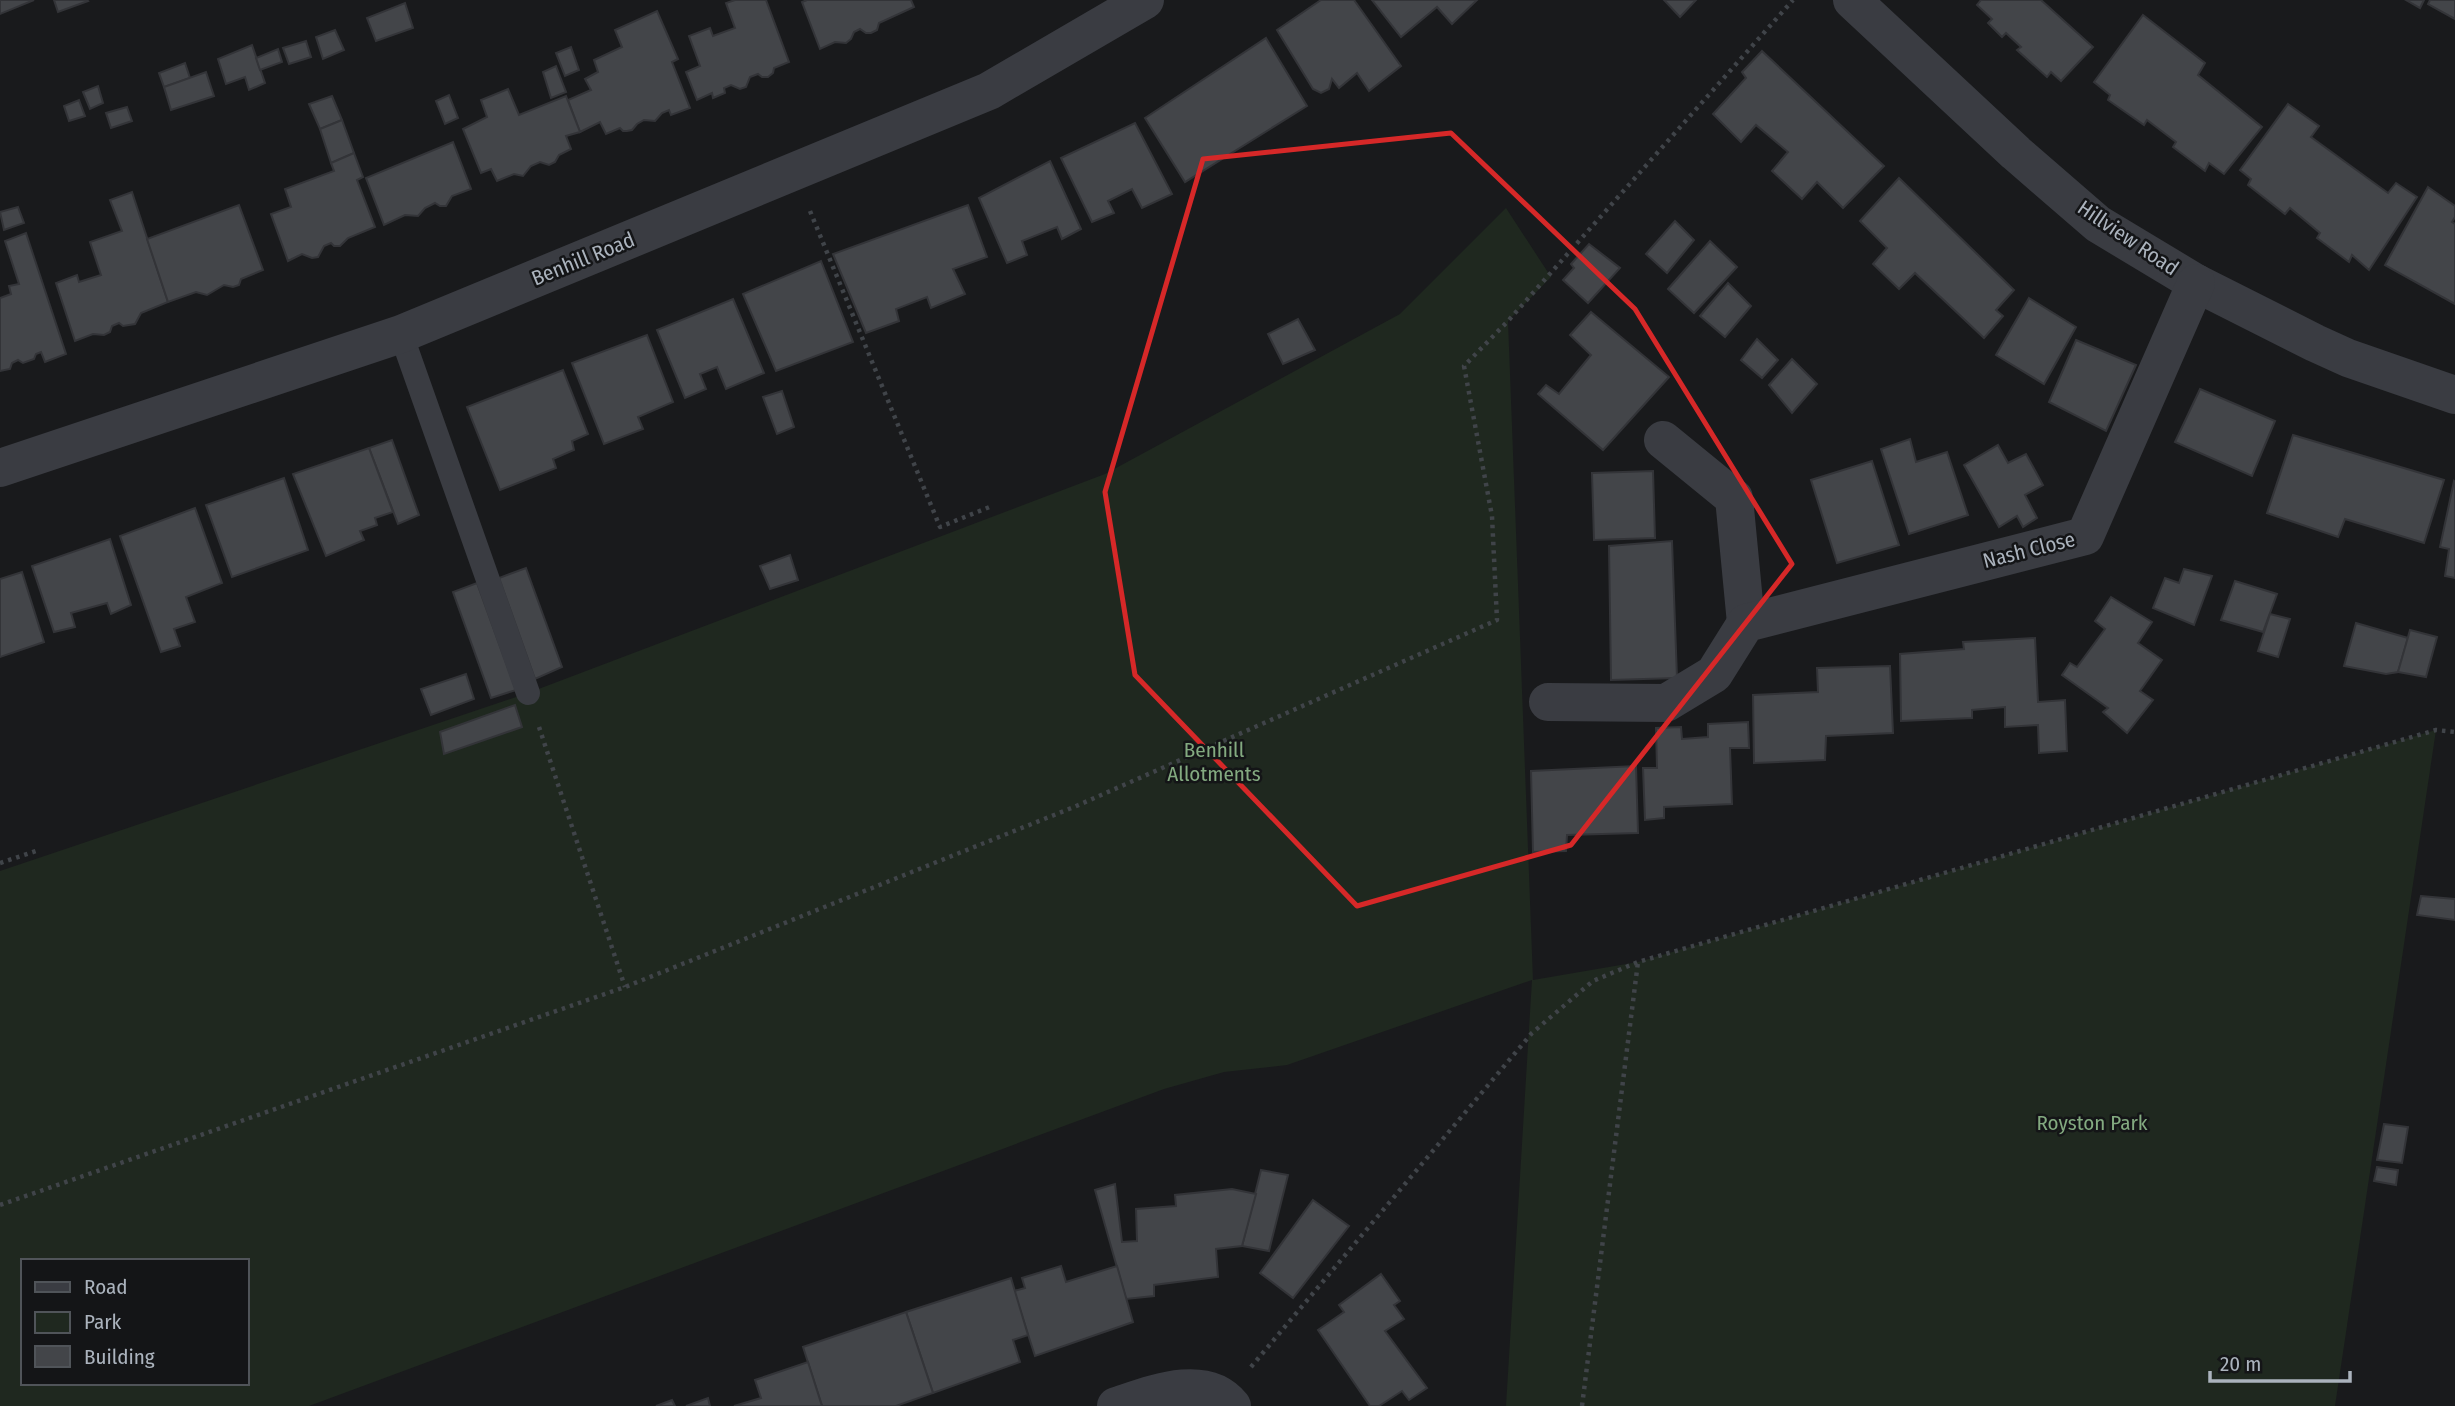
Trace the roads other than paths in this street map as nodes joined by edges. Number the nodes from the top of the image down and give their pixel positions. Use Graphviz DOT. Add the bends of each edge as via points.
graph roads {
  1 [pos="1145,0"];
  2 [pos="1852,0"];
  3 [pos="2196,283"];
  4 [pos="401,334"];
  5 [pos="2455,395"];
  6 [pos="1663,440"];
  7 [pos="0,468"];
  8 [pos="1746,623"];
  9 [pos="528,693"];
  10 [pos="1548,702"];
  11 [pos="1229,1401"];
  12 [pos="1116,1406"];
  1 -- 4 [label="street, Benhill Road" via="989,91"];
  2 -- 3 [label="street, Hillview Road" via="2098,223"];
  3 -- 5 [label="street, Hillview Road" via="2348,358"];
  3 -- 8 [label="street, Nash Close" via="2085,536"];
  4 -- 7 [label="street, Benhill Road"];
  4 -- 9 [label="lane"];
  6 -- 8 [label="street" via="1734,498"];
  8 -- 10 [label="street" via="1714,674 1666,703"];
  11 -- 12 [label="street" via="1202,1388 1160,1392"];
}
